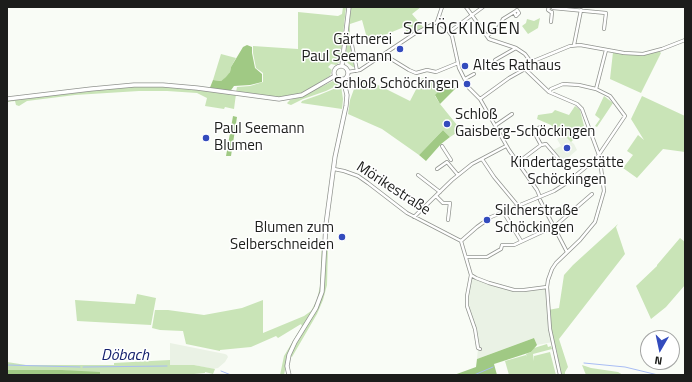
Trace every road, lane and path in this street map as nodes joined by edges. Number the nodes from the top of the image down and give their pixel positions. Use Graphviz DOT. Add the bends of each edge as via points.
graph roads {
  1 [pos="349,7"];
  2 [pos="442,7"];
  3 [pos="466,7"];
  4 [pos="482,7"];
  5 [pos="550,7"];
  6 [pos="581,10"];
  7 [pos="514,12"];
  8 [pos="472,15"];
  9 [pos="437,22"];
  10 [pos="551,22"];
  11 [pos="604,29"];
  12 [pos="449,32"];
  13 [pos="487,36"];
  14 [pos="351,40"];
  15 [pos="685,40"];
  16 [pos="574,45"];
  17 [pos="516,48"];
  18 [pos="606,50"];
  19 [pos="383,54"];
  20 [pos="496,60"];
  21 [pos="531,62"];
  22 [pos="458,63"];
  23 [pos="342,66"];
  24 [pos="525,69"];
  25 [pos="357,71"];
  26 [pos="348,72"];
  27 [pos="474,74"];
  28 [pos="335,76"];
  29 [pos="343,79"];
  30 [pos="465,80"];
  31 [pos="596,89"];
  32 [pos="549,92"];
  33 [pos="7,99"];
  34 [pos="480,99"];
  35 [pos="512,114"];
  36 [pos="496,125"];
  37 [pos="540,127"];
  38 [pos="442,146"];
  39 [pos="506,146"];
  40 [pos="541,146"];
  41 [pos="599,155"];
  42 [pos="558,158"];
  43 [pos="482,159"];
  44 [pos="447,162"];
  45 [pos="518,163"];
  46 [pos="334,169"];
  47 [pos="436,169"];
  48 [pos="418,175"];
  49 [pos="458,175"];
  50 [pos="440,192"];
  51 [pos="592,194"];
  52 [pos="436,196"];
  53 [pos="540,198"];
  54 [pos="519,207"];
  55 [pos="504,213"];
  56 [pos="414,217"];
  57 [pos="448,220"];
  58 [pos="555,226"];
  59 [pos="461,241"];
  60 [pos="521,241"];
  61 [pos="567,252"];
  62 [pos="466,257"];
  63 [pos="471,274"];
  64 [pos="547,287"];
  65 [pos="480,349"];
  66 [pos="289,375"];
  67 [pos="560,375"];
  1 -- 23 [label="main road"];
  2 -- 9 [label="street"];
  3 -- 8 [label="street"];
  4 -- 8 [label="street"];
  5 -- 6 [label="street"];
  5 -- 10 [label="street"];
  6 -- 11 [label="street" via="606,13"];
  6 -- 16 [label="street"];
  7 -- 13 [label="street" via="503,19 499,27"];
  8 -- 12 [label="street"];
  8 -- 13 [label="street"];
  9 -- 12 [label="street"];
  9 -- 19 [label="street"];
  12 -- 22 [label="street"];
  13 -- 17 [label="street" via="494,42"];
  14 -- 25 [label="street"];
  15 -- 18 [label="street" via="643,54"];
  16 -- 18 [label="street"];
  16 -- 21 [label="street"];
  17 -- 20 [label="street"];
  17 -- 21 [label="street"];
  18 -- 31 [label="street"];
  19 -- 22 [label="street" via="416,73 427,70 436,72"];
  19 -- 25 [label="street"];
  21 -- 24 [label="street"];
  22 -- 30 [label="street"];
  23 -- 26 [label="main road" via="347,68"];
  23 -- 28 [label="main road" via="335,69"];
  24 -- 32 [label="street"];
  24 -- 34 [label="street"];
  25 -- 26 [label="street"];
  26 -- 29 [label="main road" via="347,77"];
  27 -- 30 [label="street"];
  28 -- 29 [label="main road"];
  28 -- 33 [label="main road" via="302,94 279,99 197,88 134,85"];
  29 -- 46 [label="main road" via="346,106"];
  30 -- 34 [label="street"];
  31 -- 32 [label="street" via="562,84 550,89"];
  31 -- 41 [label="street" via="610,96 625,116"];
  32 -- 41 [label="street" via="577,104 582,109"];
  34 -- 36 [label="street"];
  35 -- 36 [label="street"];
  36 -- 39 [label="street"];
  37 -- 40 [label="street" via="534,132"];
  38 -- 44 [label="street" via="452,159"];
  39 -- 43 [label="street"];
  39 -- 45 [label="street"];
  40 -- 42 [label="street" via="546,144"];
  40 -- 45 [label="street"];
  41 -- 53 [label="street" via="565,184"];
  41 -- 61 [label="street" via="604,191 598,214 590,229"];
  43 -- 49 [label="street"];
  43 -- 54 [label="street"];
  44 -- 47 [label="street"];
  44 -- 49 [label="street"];
  45 -- 53 [label="street"];
  46 -- 56 [label="street, Mörikestraße" via="349,172 363,180"];
  46 -- 66 [label="main road" via="326,224 322,292 316,308 290,351 287,364"];
  48 -- 50 [label="street"];
  49 -- 50 [label="street"];
  50 -- 52 [label="street"];
  51 -- 58 [label="street"];
  52 -- 56 [label="street"];
  52 -- 57 [label="street" via="443,203 450,203"];
  53 -- 54 [label="street"];
  53 -- 58 [label="street"];
  54 -- 55 [label="street"];
  55 -- 59 [label="street" via="491,217"];
  55 -- 60 [label="street"];
  56 -- 59 [label="street, Mörikestraße"];
  58 -- 60 [label="street"];
  58 -- 61 [label="street"];
  59 -- 62 [label="street"];
  60 -- 62 [label="street" via="514,245 502,245 501,249 487,257"];
  61 -- 64 [label="street" via="552,269"];
  62 -- 63 [label="street"];
  63 -- 64 [label="street" via="489,283 514,290"];
  63 -- 65 [label="street" via="467,303"];
  64 -- 67 [label="street" via="550,328"];
}
